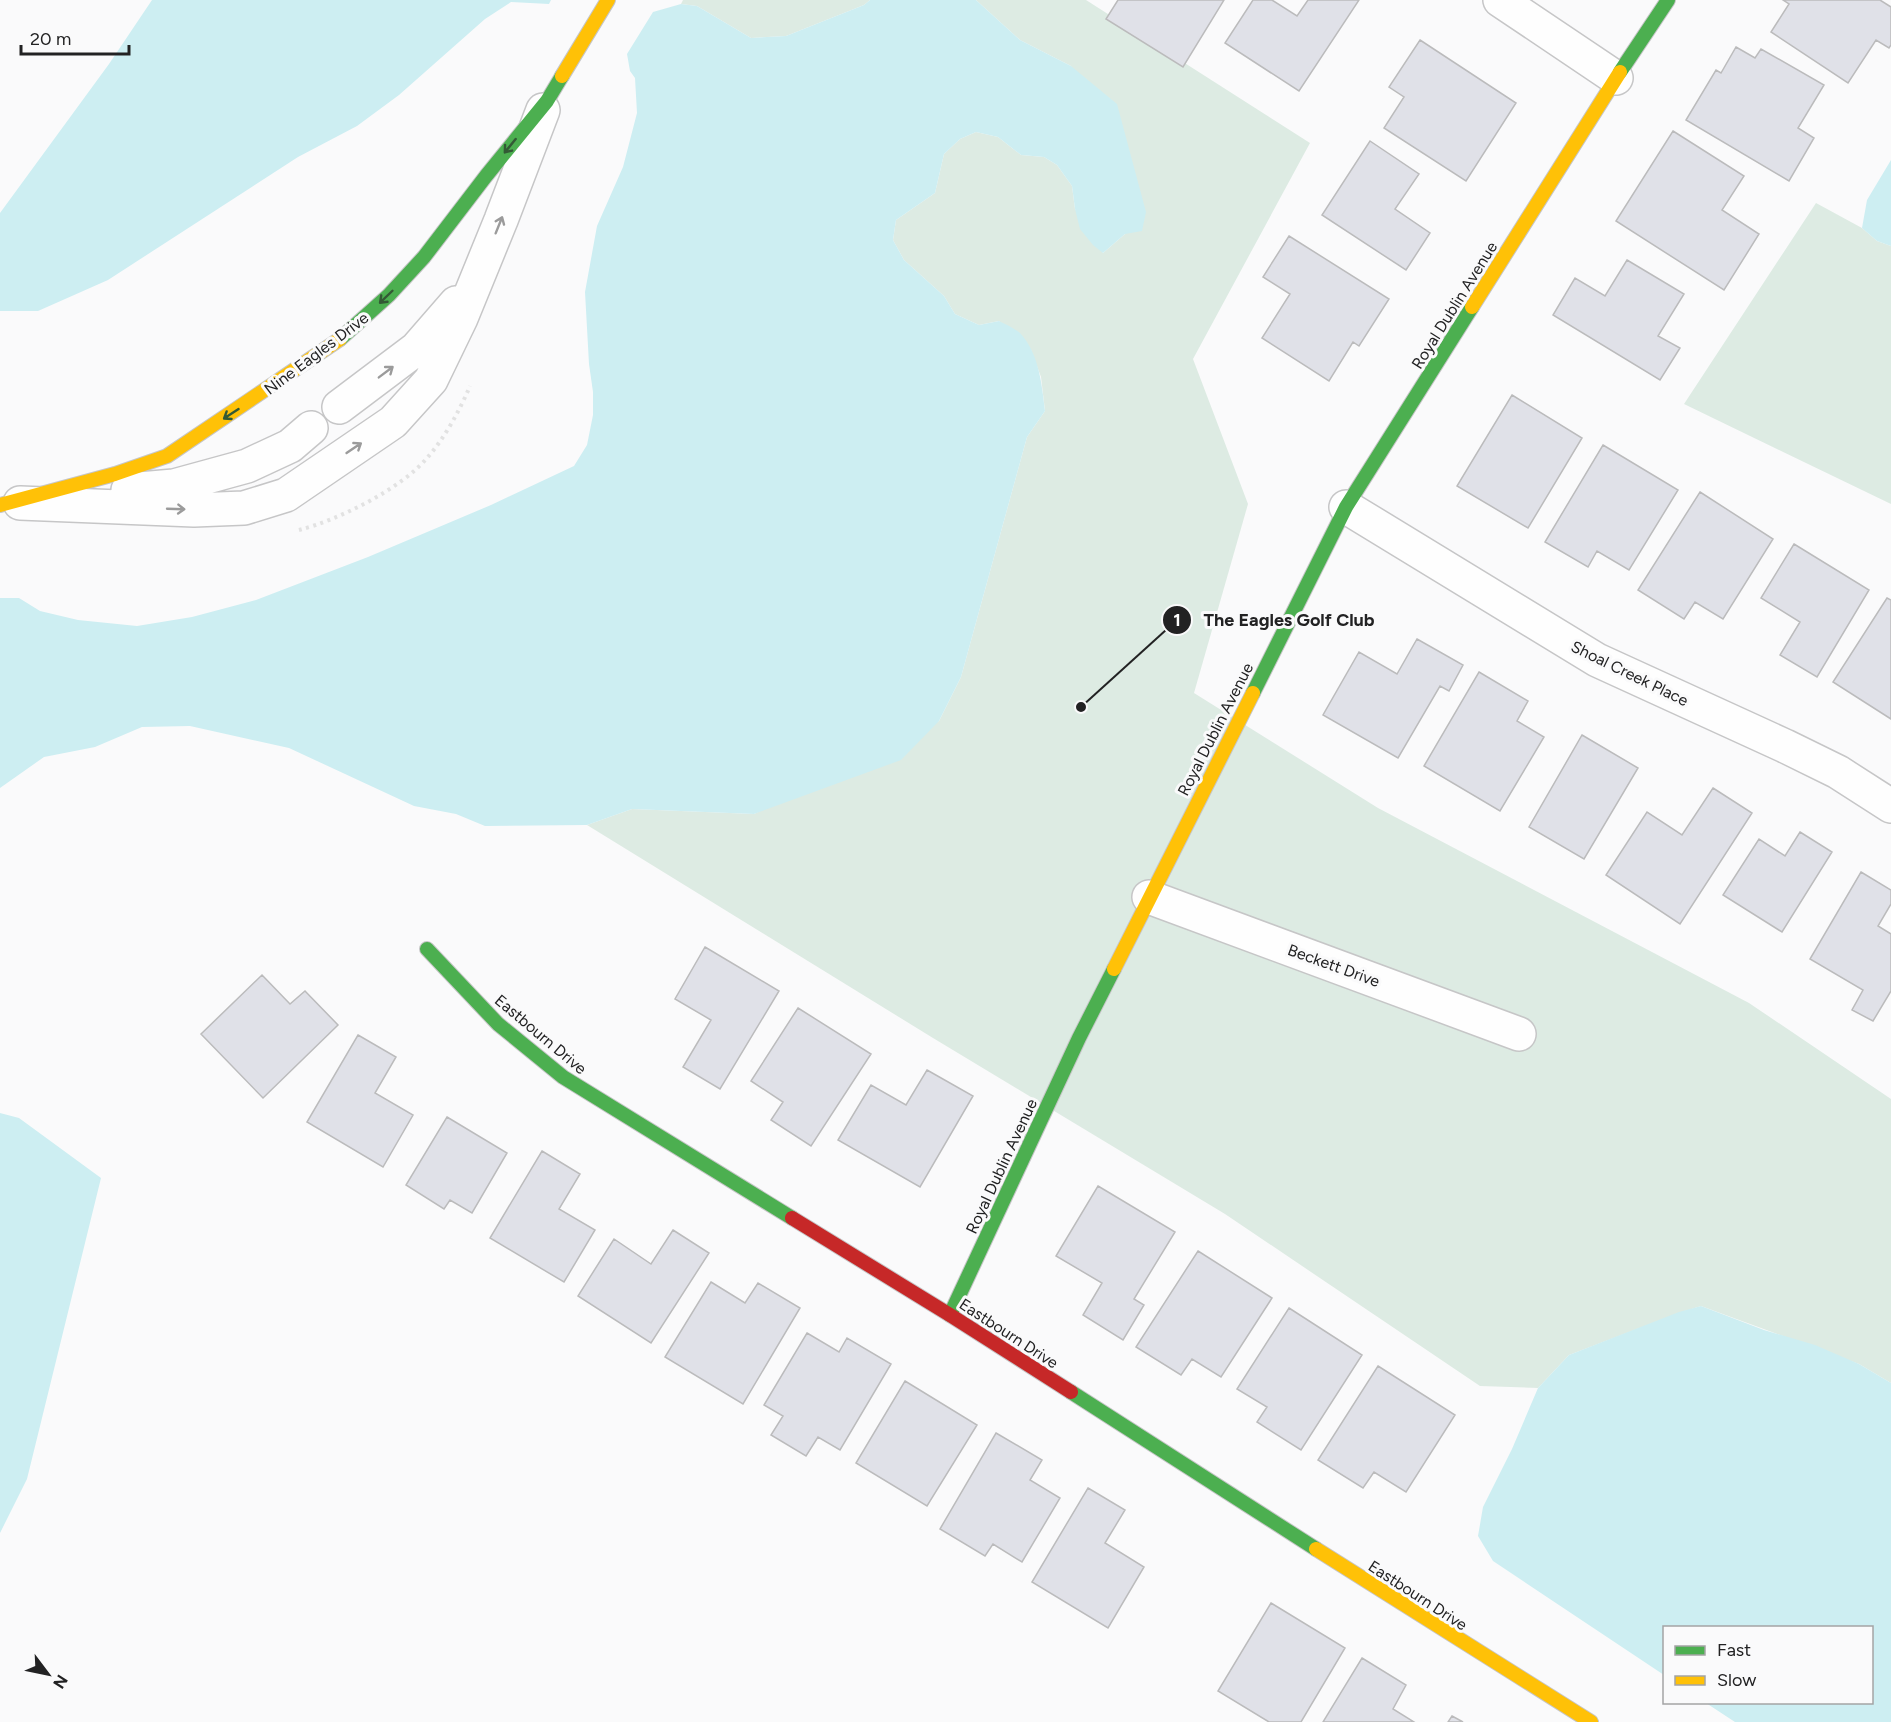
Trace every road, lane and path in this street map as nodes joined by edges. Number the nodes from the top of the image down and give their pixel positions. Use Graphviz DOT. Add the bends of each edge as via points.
graph roads {
  1 [pos="608,0"];
  2 [pos="1500,0"];
  3 [pos="1668,0"];
  4 [pos="1616,78"];
  5 [pos="547,101"];
  6 [pos="477,279"];
  7 [pos="339,406"];
  8 [pos="311,428"];
  9 [pos="6,504"];
  10 [pos="1346,507"];
  11 [pos="1891,806"];
  12 [pos="1149,897"];
  13 [pos="427,949"];
  14 [pos="1519,1034"];
  15 [pos="950,1315"];
  16 [pos="1591,1722"];
  1 -- 5 [label="street, Nine Eagles Drive"];
  2 -- 4 [label="street"];
  3 -- 4 [label="street, Royal Dublin Avenue"];
  4 -- 10 [label="street, Royal Dublin Avenue"];
  6 -- 5 [label="street, Nine Eagles Drive, one-way"];
  5 -- 9 [label="street, Nine Eagles Drive, one-way" via="424,257 348,334 167,456"];
  7 -- 6 [label="street, Nine Eagles Drive, one-way" via="416,349"];
  9 -- 6 [label="street, Nine Eagles Drive, one-way" via="194,510 244,508 285,495 393,422 431,380"];
  8 -- 9 [label="street" via="290,446 247,466 174,486"];
  10 -- 11 [label="street, Shoal Creek Place" via="1597,660 1838,772"];
  10 -- 12 [label="street, Royal Dublin Avenue"];
  12 -- 14 [label="street, Beckett Drive"];
  12 -- 15 [label="street, Royal Dublin Avenue"];
  13 -- 15 [label="street, Eastbourn Drive" via="498,1024 563,1077"];
  15 -- 16 [label="street, Eastbourn Drive"];
}
